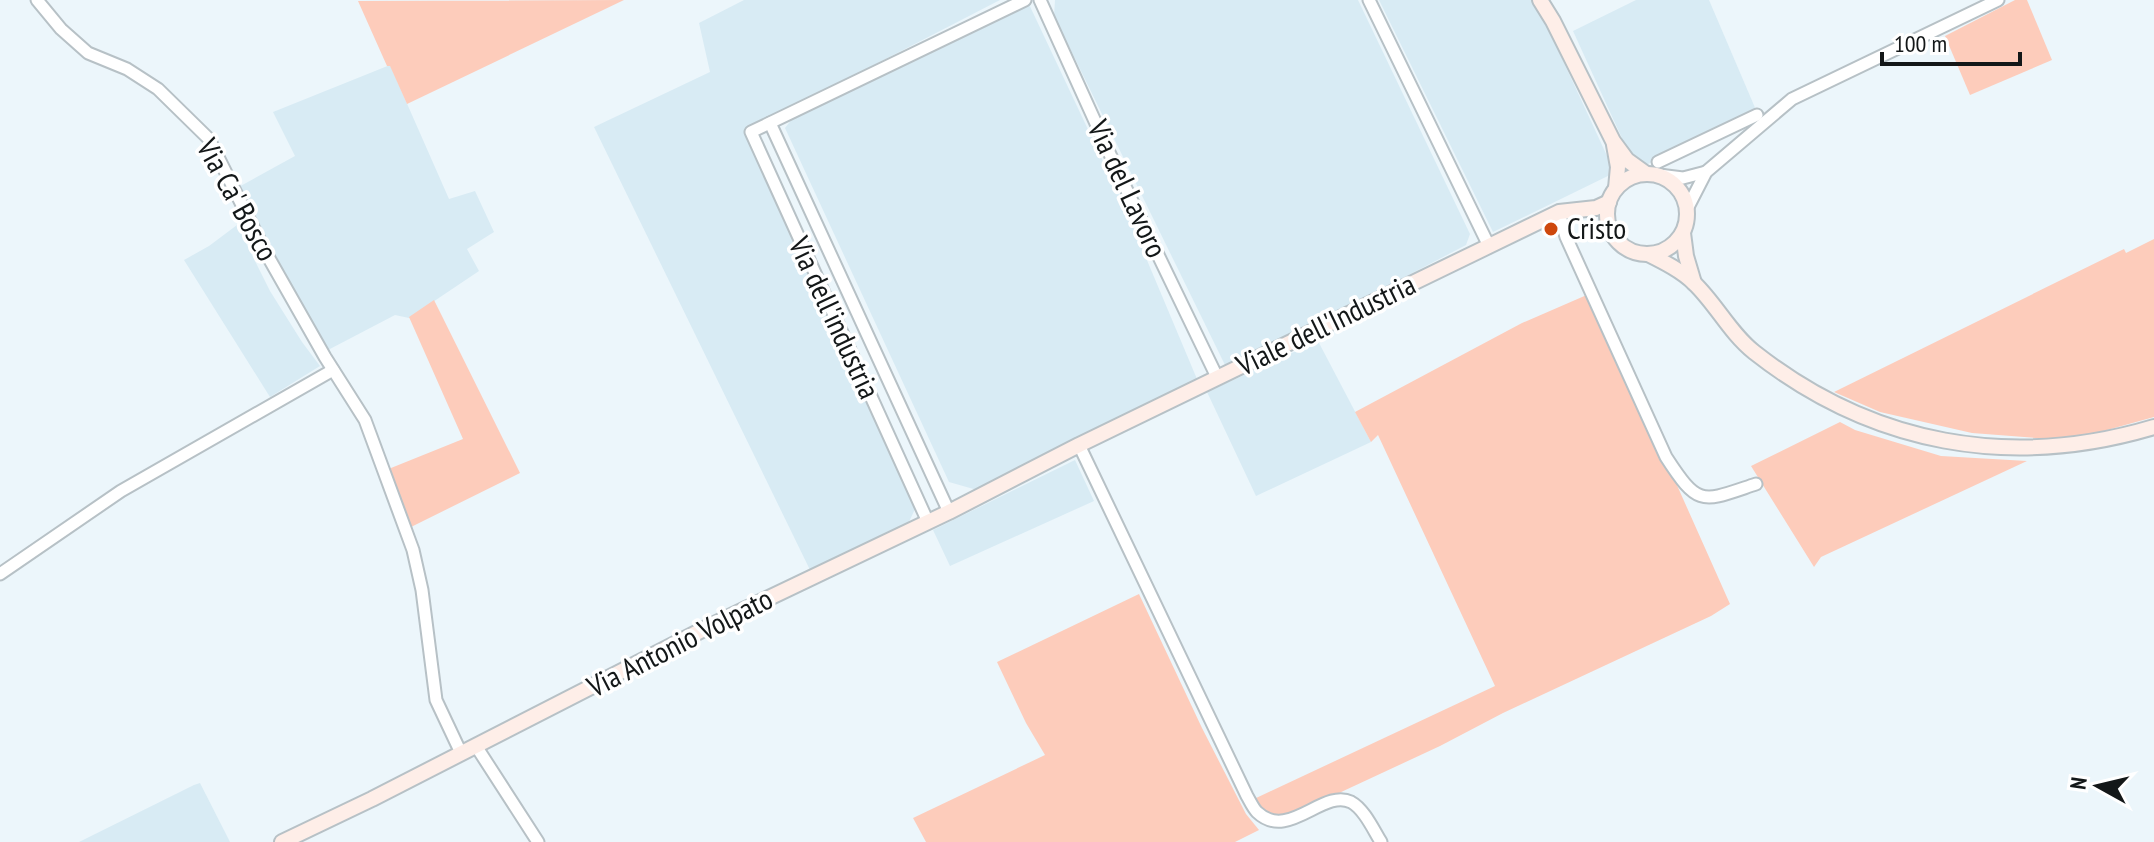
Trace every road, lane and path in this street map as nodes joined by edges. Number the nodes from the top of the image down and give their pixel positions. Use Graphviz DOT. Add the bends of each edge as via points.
graph roads {
  1 [pos="1025,0"];
  2 [pos="1040,0"];
  3 [pos="1369,0"];
  4 [pos="1540,0"];
  5 [pos="1998,0"];
  6 [pos="37,1"];
  7 [pos="1757,115"];
  8 [pos="770,123"];
  9 [pos="1712,136"];
  10 [pos="1613,141"];
  11 [pos="780,146"];
  12 [pos="761,156"];
  13 [pos="1725,156"];
  14 [pos="1654,170"];
  15 [pos="1706,172"];
  16 [pos="1616,188"];
  17 [pos="1609,202"];
  18 [pos="1687,209"];
  19 [pos="1566,211"];
  20 [pos="1683,233"];
  21 [pos="1620,244"];
  22 [pos="1489,246"];
  23 [pos="1648,254"];
  24 [pos="1694,283"];
  25 [pos="333,370"];
  26 [pos="1217,377"];
  27 [pos="2154,427"];
  28 [pos="1079,445"];
  29 [pos="1756,484"];
  30 [pos="949,512"];
  31 [pos="928,522"];
  32 [pos="0,574"];
  33 [pos="476,746"];
  34 [pos="461,753"];
  35 [pos="282,842"];
  36 [pos="538,842"];
  37 [pos="1381,842"];
  1 -- 8 [label="street"];
  2 -- 26 [label="street, Via del Lavoro"];
  3 -- 22 [label="street"];
  4 -- 10 [label="street"];
  5 -- 13 [label="street" via="1792,99"];
  6 -- 25 [label="street, Via Ca' Bosco" via="88,53 158,89 209,139"];
  7 -- 9 [label="street"];
  8 -- 11 [label="street, Via dell'industria"];
  8 -- 12 [label="street, Via dell'industria" via="751,132"];
  9 -- 13 [label="street"];
  9 -- 14 [label="street"];
  10 -- 14 [label="street" via="1627,160"];
  10 -- 16 [label="street"];
  11 -- 12 [label="street"];
  11 -- 30 [label="street, Via dell'industria"];
  12 -- 31 [label="street, Via dell'industria"];
  13 -- 15 [label="street"];
  14 -- 15 [label="street" via="1683,178"];
  14 -- 16 [label="street"];
  14 -- 18 [label="street" via="1678,188"];
  15 -- 18 [label="street"];
  16 -- 17 [label="street"];
  17 -- 19 [label="street, Viale dell'Industria"];
  17 -- 21 [label="street" via="1609,225"];
  18 -- 20 [label="street"];
  19 -- 21 [label="street" via="1598,222"];
  19 -- 22 [label="street, Viale dell'Industria"];
  19 -- 29 [label="street" via="1566,237 1679,478 1702,497"];
  20 -- 23 [label="street" via="1668,248"];
  20 -- 24 [label="street"];
  21 -- 23 [label="street"];
  22 -- 26 [label="street, Viale dell'Industria"];
  23 -- 24 [label="street"];
  24 -- 27 [label="street" via="1751,349 1784,374 1850,412 1936,441 1989,448 2048,447"];
  25 -- 32 [label="street" via="121,491"];
  25 -- 34 [label="street, Via Ca' Bosco" via="365,420 413,550 436,700"];
  26 -- 28 [label="street, Viale dell'Industria"];
  28 -- 30 [label="street, Via Antonio Volpato"];
  28 -- 37 [label="street" via="1256,812 1290,820 1348,800"];
  30 -- 31 [label="street, Via Antonio Volpato"];
  31 -- 33 [label="street, Via Antonio Volpato"];
  33 -- 34 [label="street, Via Antonio Volpato"];
  33 -- 36 [label="street"];
  34 -- 35 [label="street, Via Antonio Volpato"];
}
